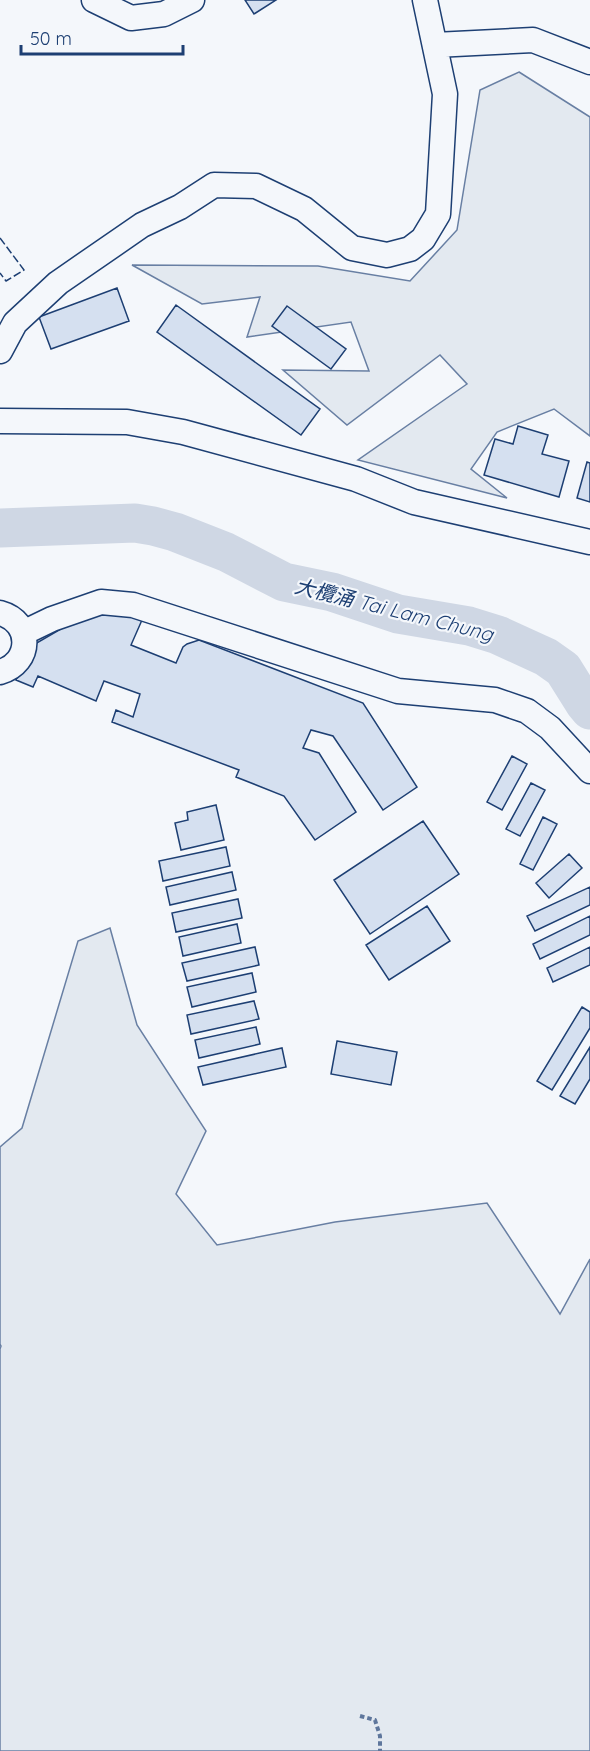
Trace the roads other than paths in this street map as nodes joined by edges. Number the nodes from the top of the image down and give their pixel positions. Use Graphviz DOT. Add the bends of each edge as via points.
graph roads {
  1 [pos="94,0"];
  2 [pos="192,0"];
  3 [pos="425,0"];
  4 [pos="435,45"];
  5 [pos="590,62"];
  6 [pos="0,351"];
  7 [pos="0,421"];
  8 [pos="590,542"];
  9 [pos="0,613"];
  10 [pos="23,633"];
  11 [pos="0,672"];
  12 [pos="590,771"];
  1 -- 2 [label="lane" via="131,18 164,14"];
  3 -- 4 [label="lane"];
  4 -- 5 [label="lane" via="533,40"];
  4 -- 6 [label="lane" via="445,94 438,214 423,239 410,249 387,255 352,248 304,209 256,186 214,185 142,225 58,283 15,323"];
  7 -- 8 [label="lane" via="127,422 183,432 356,479 414,502"];
  9 -- 10 [label="lane" via="13,618"];
  10 -- 11 [label="lane" via="20,659"];
  10 -- 12 [label="lane" via="101,602 133,605 398,691 495,700 527,711 550,728"];
}
